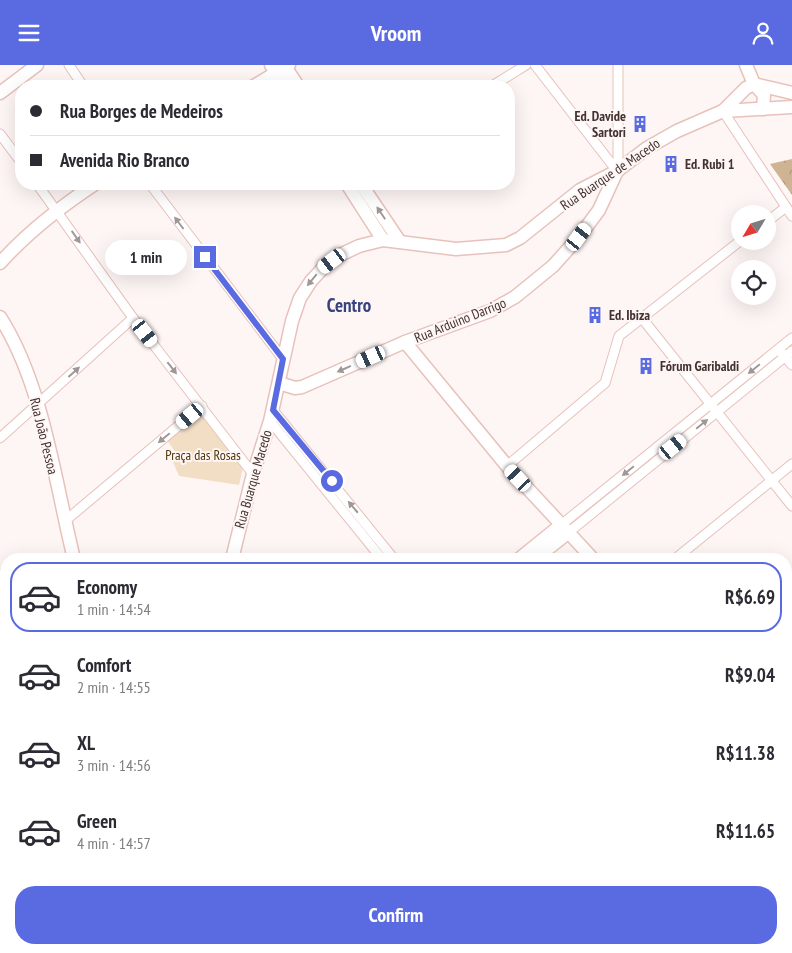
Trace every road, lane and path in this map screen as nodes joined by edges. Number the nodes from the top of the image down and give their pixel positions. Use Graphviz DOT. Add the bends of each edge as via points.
graph roads {
  1 [pos="37,65"];
  2 [pos="69,65"];
  3 [pos="526,65"];
  4 [pos="535,65"];
  5 [pos="618,65"];
  6 [pos="746,65"];
  7 [pos="281,67"];
  8 [pos="17,80"];
  9 [pos="79,80"];
  10 [pos="263,80"];
  11 [pos="283,80"];
  12 [pos="293,80"];
  13 [pos="502,80"];
  14 [pos="15,82"];
  15 [pos="754,84"];
  16 [pos="0,93"];
  17 [pos="792,93"];
  18 [pos="792,107"];
  19 [pos="759,110"];
  20 [pos="723,111"];
  21 [pos="0,133"];
  22 [pos="15,154"];
  23 [pos="617,170"];
  24 [pos="41,190"];
  25 [pos="86,190"];
  26 [pos="155,190"];
  27 [pos="351,190"];
  28 [pos="365,190"];
  29 [pos="786,207"];
  30 [pos="56,210"];
  31 [pos="776,215"];
  32 [pos="792,215"];
  33 [pos="383,240"];
  34 [pos="400,242"];
  35 [pos="731,248"];
  36 [pos="0,263"];
  37 [pos="0,317"];
  38 [pos="641,317"];
  39 [pos="133,318"];
  40 [pos="792,338"];
  41 [pos="405,342"];
  42 [pos="785,352"];
  43 [pos="283,359"];
  44 [pos="792,365"];
  45 [pos="279,383"];
  46 [pos="38,405"];
  47 [pos="202,406"];
  48 [pos="714,408"];
  49 [pos="271,415"];
  50 [pos="0,438"];
  51 [pos="792,464"];
  52 [pos="507,466"];
  53 [pos="253,474"];
  54 [pos="772,481"];
  55 [pos="792,506"];
  56 [pos="65,521"];
  57 [pos="363,527"];
  58 [pos="565,528"];
  59 [pos="73,553"];
  60 [pos="233,553"];
  61 [pos="378,553"];
  62 [pos="388,553"];
  63 [pos="528,553"];
  64 [pos="540,553"];
  65 [pos="588,553"];
  66 [pos="682,553"];
  1 -- 8 [label="main road"];
  2 -- 9 [label="street"];
  3 -- 13 [label="street"];
  4 -- 23 [label="street"];
  5 -- 23 [label="street"];
  6 -- 15 [label="main road"];
  7 -- 10 [label="main road"];
  7 -- 11 [label="main road"];
  7 -- 12 [label="main road"];
  14 -- 16 [label="main road"];
  15 -- 17 [label="main road"];
  15 -- 19 [label="main road" via="747,94"];
  15 -- 20 [label="main road, Rua Buarque de Macedo"];
  18 -- 19 [label="main road, Rua Buarque de Macedo"];
  19 -- 20 [label="main road, Rua Buarque de Macedo"];
  20 -- 23 [label="main road, Rua Buarque de Macedo" via="676,131"];
  20 -- 29 [label="street"];
  21 -- 22 [label="street"];
  23 -- 34 [label="main road, Rua Buarque de Macedo" via="580,190 520,238 506,245 456,249"];
  23 -- 41 [label="main road, Rua Arduino Darrigo" via="599,210 579,237 553,266 515,297 470,319"];
  24 -- 30 [label="street"];
  25 -- 30 [label="main road"];
  43 -- 26 [label="street, one-way"];
  27 -- 33 [label="main road"];
  34 -- 28 [label="main road, one-way"];
  29 -- 31 [label="street"];
  29 -- 32 [label="street"];
  30 -- 36 [label="main road"];
  30 -- 39 [label="street, one-way"];
  33 -- 34 [label="main road, Rua Buarque de Macedo"];
  33 -- 43 [label="main road, Rua Buarque Macedo, one-way" via="340,255 311,281 300,298"];
  35 -- 38 [label="street"];
  37 -- 46 [label="main road, Rua João Pessoa" via="17,347"];
  38 -- 48 [label="street"];
  38 -- 52 [label="street" via="619,336 609,375 601,388"];
  46 -- 39 [label="street, one-way"];
  39 -- 47 [label="street, one-way"];
  40 -- 42 [label="street"];
  41 -- 45 [label="main road, Rua Arduino Darrigo, one-way" via="302,387"];
  41 -- 52 [label="main road"];
  42 -- 44 [label="street"];
  42 -- 48 [label="street"];
  43 -- 45 [label="main road, Rua Buarque Macedo"];
  45 -- 49 [label="main road, Rua Buarque Macedo"];
  46 -- 50 [label="street"];
  46 -- 56 [label="main road, Rua João Pessoa"];
  47 -- 53 [label="street"];
  47 -- 56 [label="street, one-way"];
  48 -- 54 [label="street"];
  48 -- 58 [label="street"];
  49 -- 53 [label="main road, Rua Buarque Macedo"];
  49 -- 57 [label="street"];
  51 -- 54 [label="street"];
  52 -- 58 [label="main road"];
  53 -- 60 [label="main road, Rua Buarque Macedo"];
  54 -- 55 [label="street"];
  54 -- 66 [label="street"];
  56 -- 59 [label="main road, Rua João Pessoa"];
  57 -- 61 [label="street"];
  57 -- 62 [label="street"];
  58 -- 63 [label="main road"];
  58 -- 64 [label="main road"];
  58 -- 65 [label="main road"];
}
